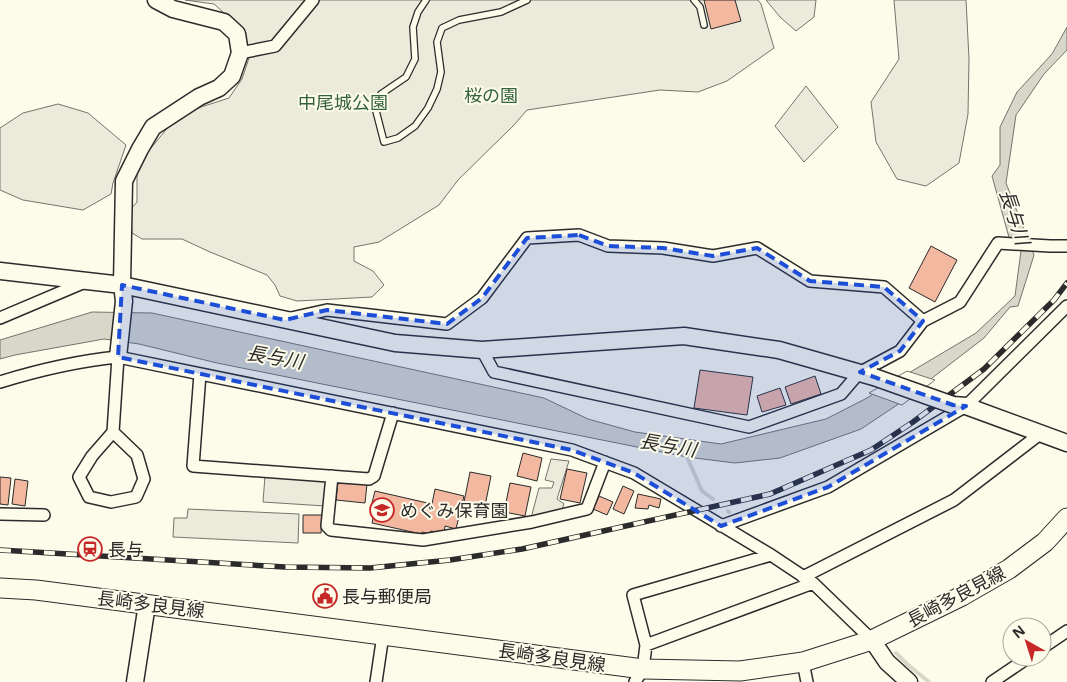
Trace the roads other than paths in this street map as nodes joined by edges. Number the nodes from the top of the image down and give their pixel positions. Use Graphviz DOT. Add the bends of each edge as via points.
graph roads {
  1 [pos="156,0"];
  2 [pos="313,0"];
  3 [pos="426,0"];
  4 [pos="527,0"];
  5 [pos="694,0"];
  6 [pos="704,25"];
  7 [pos="240,53"];
  8 [pos="1067,245"];
  9 [pos="0,271"];
  10 [pos="86,281"];
  11 [pos="123,293"];
  12 [pos="1067,306"];
  13 [pos="0,318"];
  14 [pos="285,320"];
  15 [pos="923,321"];
  16 [pos="482,350"];
  17 [pos="118,357"];
  18 [pos="200,374"];
  19 [pos="866,375"];
  20 [pos="0,382"];
  21 [pos="959,405"];
  22 [pos="394,414"];
  23 [pos="113,432"];
  24 [pos="1040,434"];
  25 [pos="1067,444"];
  26 [pos="605,462"];
  27 [pos="332,476"];
  28 [pos="0,514"];
  29 [pos="44,515"];
  30 [pos="1067,518"];
  31 [pos="721,526"];
  32 [pos="770,555"];
  33 [pos="803,577"];
  34 [pos="813,583"];
  35 [pos="0,588"];
  36 [pos="147,604"];
  37 [pos="1067,631"];
  38 [pos="383,634"];
  39 [pos="872,640"];
  40 [pos="1052,641"];
  41 [pos="646,644"];
  42 [pos="803,662"];
  43 [pos="1014,667"];
  44 [pos="639,676"];
  45 [pos="135,682"];
  46 [pos="376,682"];
  47 [pos="807,682"];
  48 [pos="909,682"];
  49 [pos="992,682"];
  1 -- 7 [label="street" via="173,9 224,22 236,34"];
  2 -- 7 [label="street" via="275,46"];
  3 -- 4 [label="lane" via="413,27 415,59 406,77 381,94 376,111 384,142 398,138 415,126 428,108 442,72 437,42 442,28 459,20 502,12"];
  5 -- 6 [label="lane" via="700,7"];
  7 -- 11 [label="street" via="232,76 219,88 153,127 124,181"];
  8 -- 15 [label="street" via="998,243 960,302"];
  9 -- 10 [label="street"];
  10 -- 11 [label="street"];
  10 -- 13 [label="street"];
  11 -- 14 [label="street"];
  11 -- 17 [label="street"];
  12 -- 21 [label="street"];
  14 -- 15 [label="street" via="327,310 447,324 482,298 527,238 578,235 608,246 663,248 713,256 758,248 810,281 884,287"];
  14 -- 16 [label="street" via="395,344"];
  15 -- 19 [label="street" via="900,351"];
  16 -- 19 [label="street" via="684,336 779,350"];
  16 -- 19 [label="street" via="494,372 749,427 841,394"];
  17 -- 18 [label="street"];
  17 -- 20 [label="street" via="38,370"];
  17 -- 23 [label="street"];
  18 -- 22 [label="street"];
  18 -- 27 [label="street" via="194,466"];
  19 -- 21 [label="street, bridge"];
  21 -- 24 [label="street"];
  21 -- 31 [label="street" via="828,487"];
  22 -- 26 [label="street" via="572,450"];
  22 -- 27 [label="street" via="374,476 368,479"];
  23 -- 23 [label="street" via="79,477 89,497 111,502 136,497 144,479 137,455"];
  24 -- 25 [label="street"];
  24 -- 33 [label="street" via="954,500"];
  26 -- 27 [label="street" via="587,509 532,522 423,540 331,530 327,526"];
  26 -- 31 [label="street" via="634,472"];
  28 -- 29 [label="street"];
  30 -- 39 [label="main road, 長崎多良見線" via="1045,542 1009,569"];
  31 -- 32 [label="street"];
  32 -- 33 [label="street"];
  32 -- 41 [label="street" via="632,595"];
  33 -- 34 [label="street"];
  34 -- 39 [label="street"];
  34 -- 41 [label="street"];
  35 -- 36 [label="main road, 長崎多良見線"];
  36 -- 38 [label="main road, 長崎多良見線"];
  36 -- 45 [label="street"];
  37 -- 40 [label="street"];
  38 -- 44 [label="main road, 長崎多良見線"];
  38 -- 46 [label="street"];
  39 -- 42 [label="main road, 長崎多良見線"];
  39 -- 48 [label="street" via="887,662"];
  41 -- 44 [label="street"];
  42 -- 44 [label="main road, 長崎多良見線" via="740,671"];
  42 -- 47 [label="street"];
  43 -- 49 [label="street"];
}
